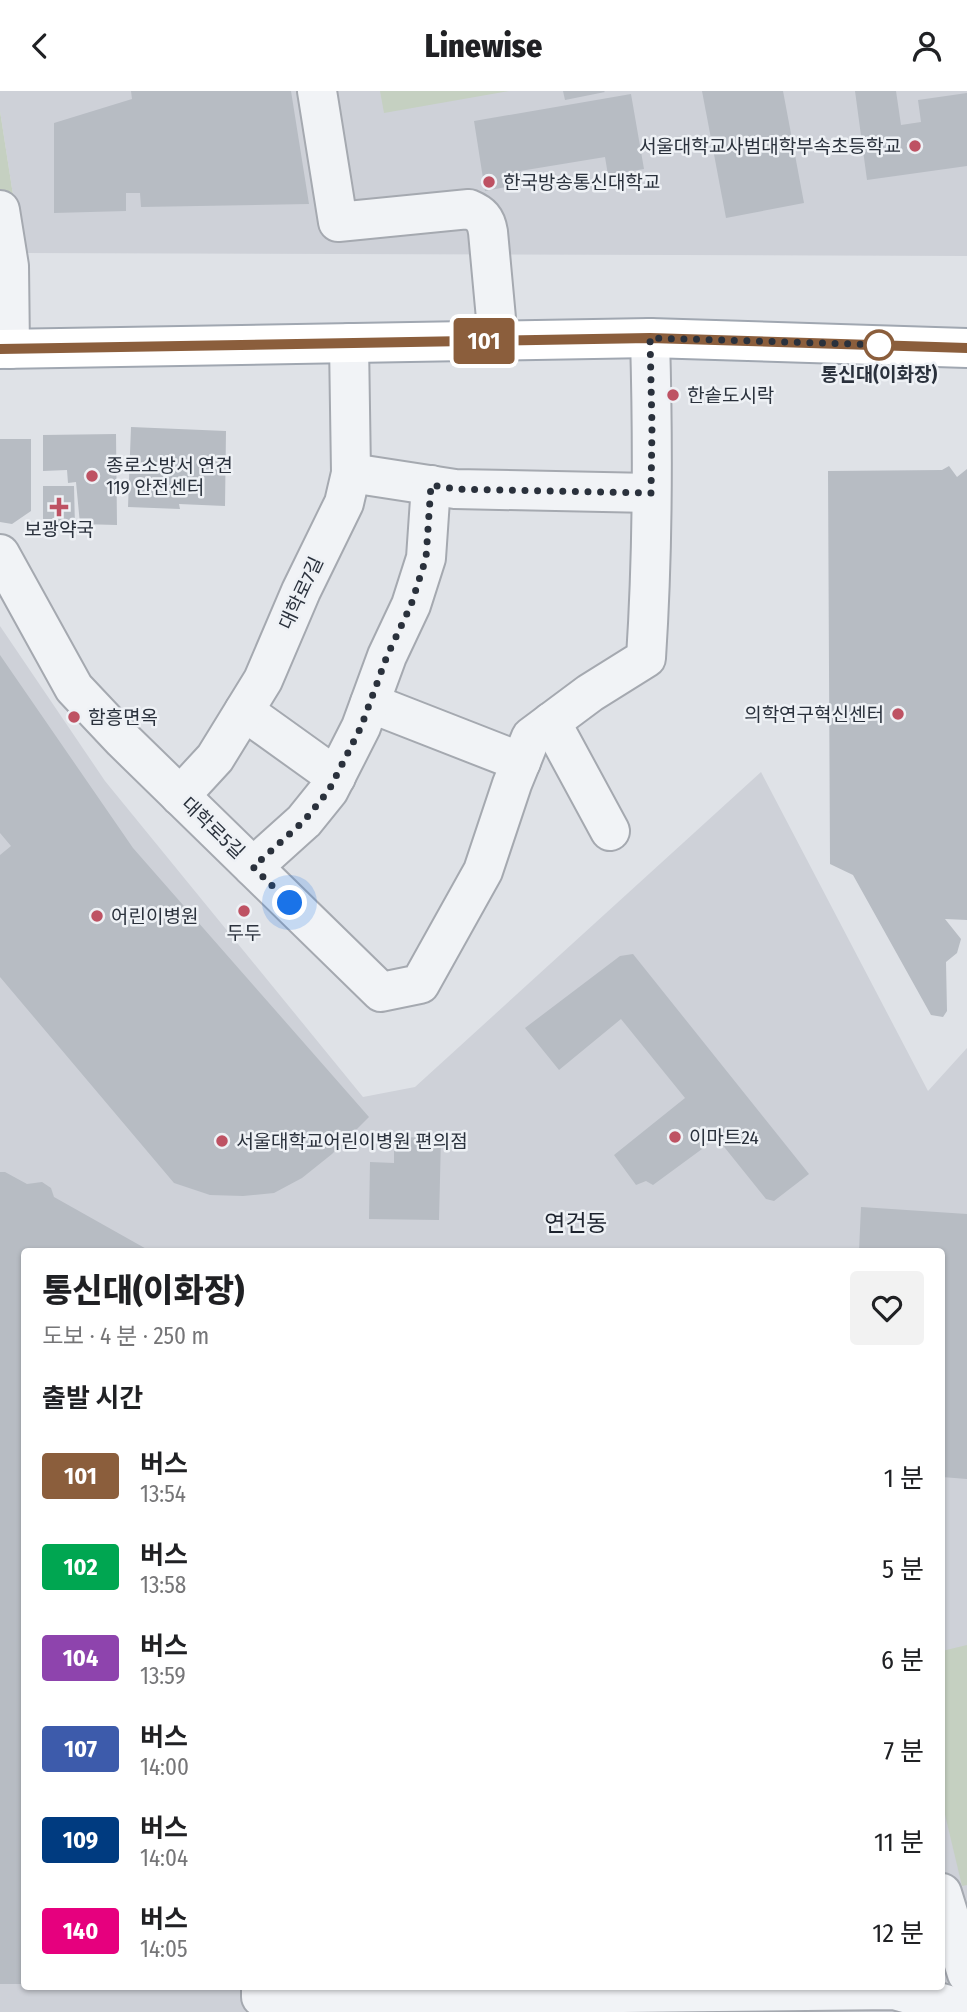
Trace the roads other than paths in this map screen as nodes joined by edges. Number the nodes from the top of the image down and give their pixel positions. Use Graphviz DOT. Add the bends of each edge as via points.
graph roads {
  1 [pos="317,91"];
  2 [pos="0,210"];
  3 [pos="4,263"];
  4 [pos="650,338"];
  5 [pos="498,340"];
  6 [pos="349,343"];
  7 [pos="967,348"];
  8 [pos="5,349"];
  9 [pos="351,473"];
  10 [pos="431,485"];
  11 [pos="651,493"];
  12 [pos="0,554"];
  13 [pos="370,703"];
  14 [pos="244,711"];
  15 [pos="551,722"];
  16 [pos="521,762"];
  17 [pos="336,777"];
  18 [pos="180,796"];
  19 [pos="610,831"];
  20 [pos="253,867"];
  21 [pos="945,1903"];
  22 [pos="967,1974"];
  23 [pos="261,1990"];
  24 [pos="894,1990"];
  25 [pos="894,1990"];
  26 [pos="967,2010"];
  1 -- 5 [label="lane" via="338,222 469,209 483,216"];
  2 -- 3 [label="lane"];
  3 -- 8 [label="lane"];
  4 -- 5 [label="main road"];
  4 -- 7 [label="main road"];
  4 -- 11 [label="lane, 대학로5길"];
  5 -- 6 [label="main road"];
  6 -- 8 [label="main road"];
  6 -- 9 [label="lane, 대학로7길"];
  9 -- 10 [label="lane"];
  9 -- 14 [label="lane, 대학로7길" via="344,503"];
  10 -- 11 [label="lane"];
  10 -- 13 [label="lane" via="426,558"];
  11 -- 15 [label="lane, 대학로5길" via="646,657"];
  12 -- 18 [label="lane, 대학로5길" via="74,688"];
  13 -- 16 [label="lane"];
  13 -- 17 [label="lane"];
  14 -- 17 [label="lane"];
  14 -- 18 [label="lane, 대학로7길" via="215,758"];
  15 -- 16 [label="lane, 대학로5길" via="531,737"];
  15 -- 19 [label="lane"];
  16 -- 20 [label="lane, 대학로5길" via="483,871 421,983 381,992"];
  17 -- 20 [label="lane" via="304,821"];
  18 -- 20 [label="lane, 대학로5길"];
  21 -- 22 [label="lane"];
  23 -- 24 [label="lane" via="261,1997"];
  25 -- 26 [label="lane"];
}
